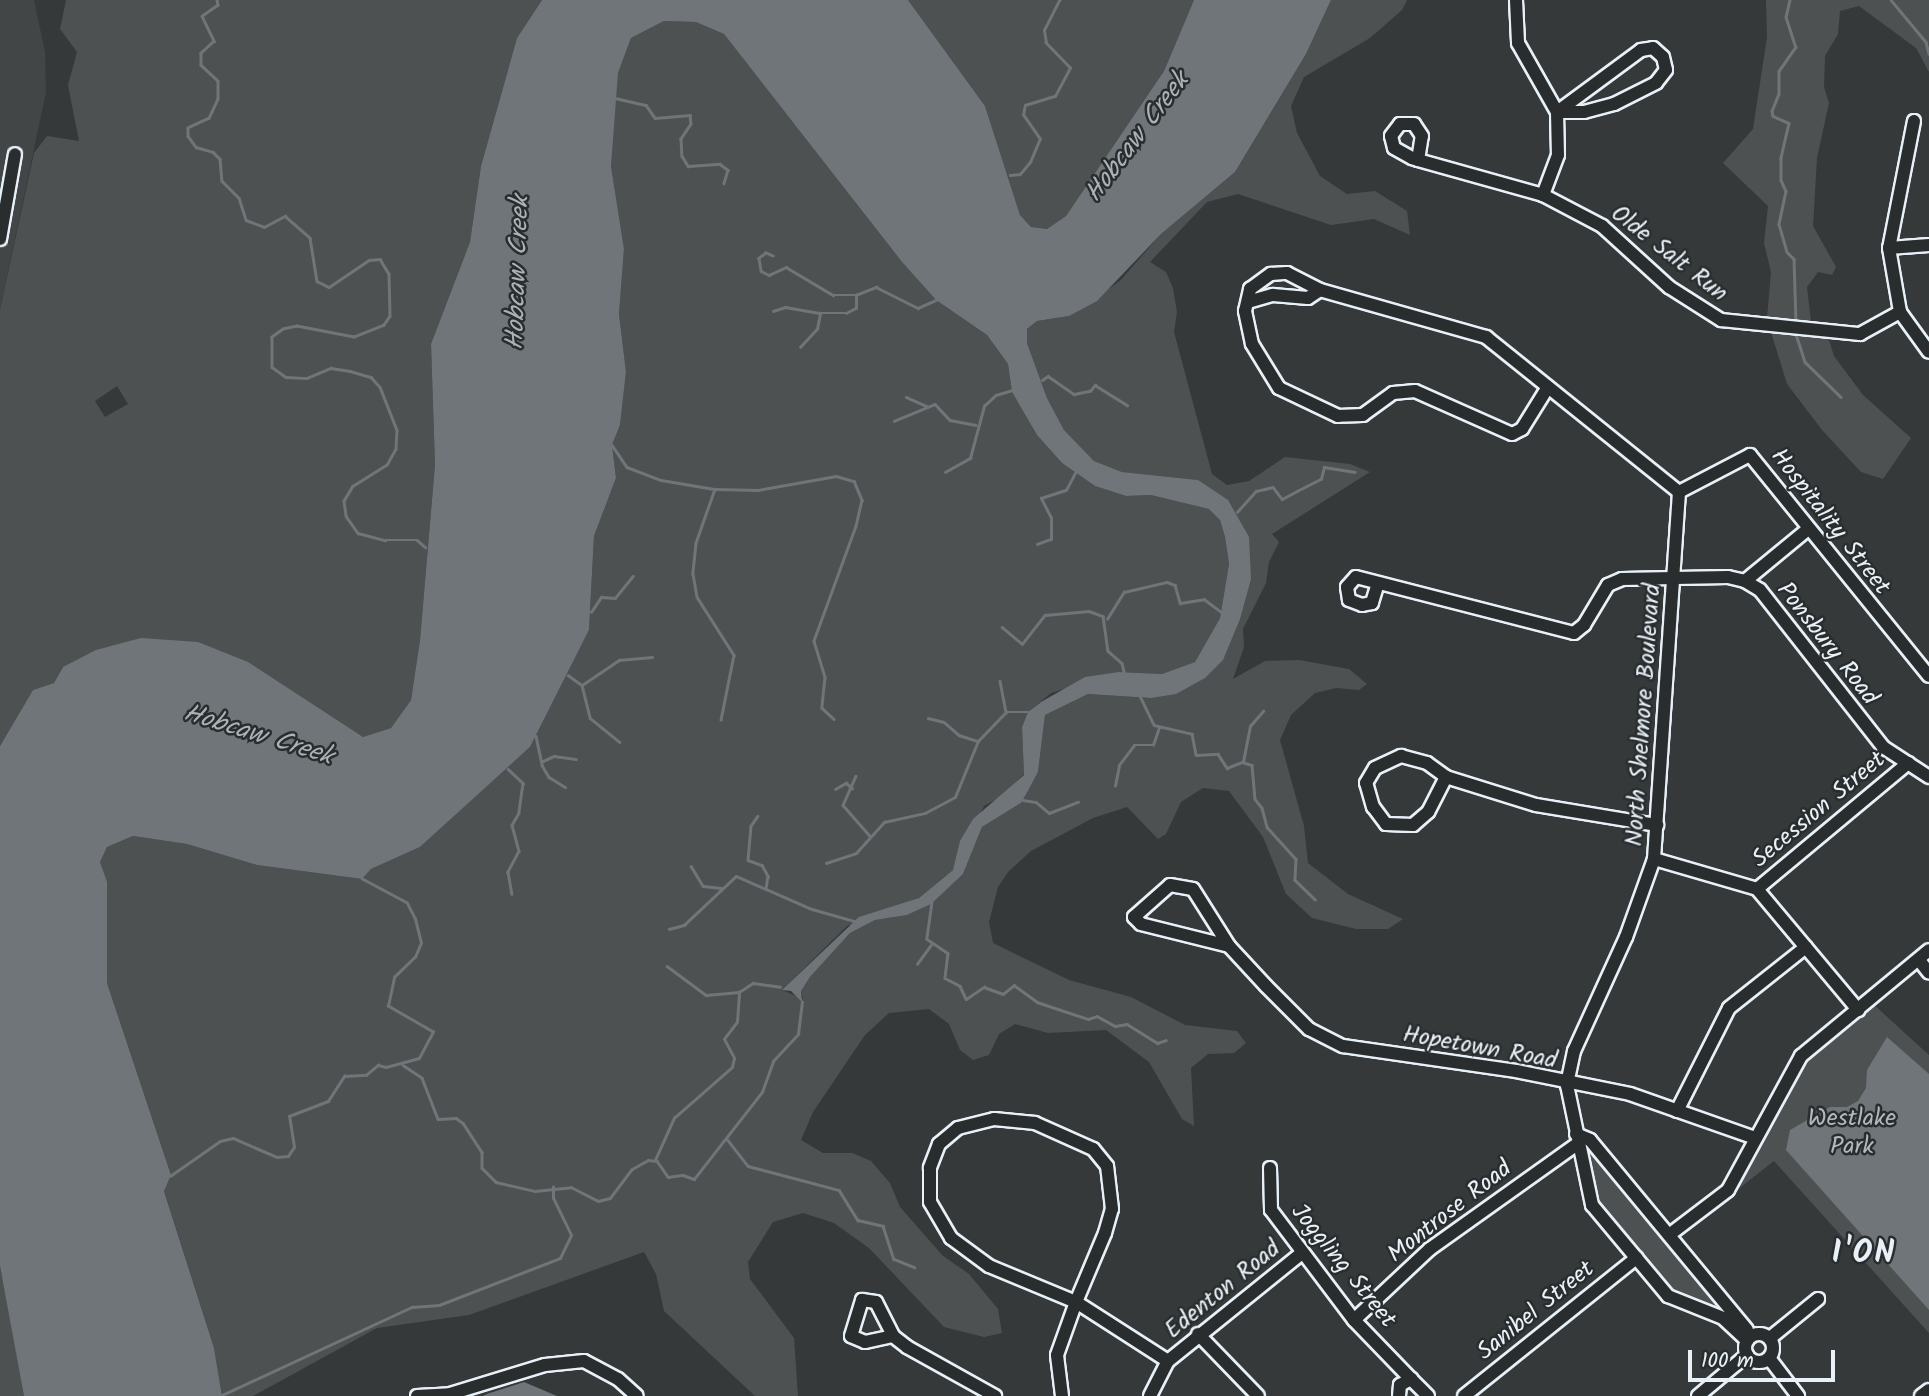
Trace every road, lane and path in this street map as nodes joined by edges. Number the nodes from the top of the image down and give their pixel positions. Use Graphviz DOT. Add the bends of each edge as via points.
graph roads {
  1 [pos="1516,0"];
  2 [pos="1557,112"];
  3 [pos="1914,121"];
  4 [pos="15,153"];
  5 [pos="1418,160"];
  6 [pos="1544,195"];
  7 [pos="0,239"];
  8 [pos="1929,245"];
  9 [pos="1889,248"];
  10 [pos="1320,290"];
  11 [pos="1248,302"];
  12 [pos="1900,312"];
  13 [pos="1929,352"];
  14 [pos="1548,387"];
  15 [pos="1679,492"];
  16 [pos="1808,529"];
  17 [pos="1676,578"];
  18 [pos="1745,581"];
  19 [pos="1378,583"];
  20 [pos="1929,676"];
  21 [pos="1908,763"];
  22 [pos="1446,777"];
  23 [pos="1929,777"];
  24 [pos="1657,825"];
  25 [pos="1654,859"];
  26 [pos="1757,889"];
  27 [pos="1229,946"];
  28 [pos="1806,947"];
  29 [pos="1929,950"];
  30 [pos="1919,960"];
  31 [pos="1929,973"];
  32 [pos="1858,1010"];
  33 [pos="1567,1085"];
  34 [pos="1677,1111"];
  35 [pos="1755,1138"];
  36 [pos="1577,1139"];
  37 [pos="1270,1168"];
  38 [pos="1669,1235"];
  39 [pos="1303,1253"];
  40 [pos="1636,1258"];
  41 [pos="1818,1299"];
  42 [pos="1076,1302"];
  43 [pos="1354,1320"];
  44 [pos="1198,1334"];
  45 [pos="893,1336"];
  46 [pos="1749,1338"];
  47 [pos="1770,1338"];
  48 [pos="1747,1355"];
  49 [pos="1769,1358"];
  50 [pos="1168,1361"];
  51 [pos="1411,1378"];
  52 [pos="1929,1390"];
  53 [pos="1715,1391"];
  54 [pos="416,1396"];
  55 [pos="637,1396"];
  56 [pos="995,1396"];
  57 [pos="1062,1396"];
  58 [pos="1150,1396"];
  59 [pos="1258,1396"];
  60 [pos="1399,1396"];
  61 [pos="1428,1396"];
  62 [pos="1464,1396"];
  63 [pos="1698,1396"];
  64 [pos="1798,1396"];
  65 [pos="1922,1396"];
  1 -- 2 [label="street" via="1518,43"];
  2 -- 2 [label="street" via="1584,112 1614,104 1656,83 1666,70 1663,57 1653,48 1641,50"];
  2 -- 6 [label="street" via="1558,155"];
  3 -- 9 [label="street"];
  4 -- 7 [label="street"];
  5 -- 6 [label="street, Olde Salt Run"];
  6 -- 12 [label="street, Olde Salt Run" via="1602,226 1669,286 1721,320 1860,334"];
  8 -- 9 [label="street"];
  9 -- 12 [label="street"];
  10 -- 11 [label="street" via="1308,298 1273,295"];
  10 -- 11 [label="street" via="1298,276 1279,272 1255,283"];
  10 -- 14 [label="street" via="1486,337"];
  11 -- 14 [label="street" via="1245,311 1252,344 1279,388 1338,416 1363,415 1393,393 1415,391 1512,434 1522,429"];
  12 -- 13 [label="street"];
  14 -- 15 [label="street"];
  15 -- 16 [label="street, Hospitality Street" via="1750,455"];
  15 -- 17 [label="street, North Shelmore Boulevard"];
  16 -- 18 [label="street"];
  16 -- 20 [label="street, Hospitality Street"];
  17 -- 18 [label="street, Ponsbury Road"];
  17 -- 19 [label="street, Ponsbury Road" via="1622,579 1608,585 1584,625 1574,633"];
  17 -- 24 [label="street, North Shelmore Boulevard"];
  18 -- 21 [label="street, Ponsbury Road" via="1759,590 1882,747"];
  21 -- 23 [label="street, Ponsbury Road"];
  21 -- 26 [label="street, Secession Street"];
  22 -- 22 [label="street" via="1428,812 1413,825 1386,824 1373,807 1366,783 1375,768 1401,756 1427,763"];
  22 -- 24 [label="street" via="1536,805"];
  24 -- 25 [label="street, North Shelmore Boulevard"];
  25 -- 26 [label="street"];
  25 -- 33 [label="street, North Shelmore Boulevard" via="1626,937 1574,1051"];
  26 -- 28 [label="street"];
  27 -- 27 [label="street, Hopetown Road" via="1141,924 1135,917 1170,885 1193,889"];
  27 -- 33 [label="street, Hopetown Road" via="1309,1028 1343,1046 1516,1071"];
  28 -- 32 [label="street"];
  28 -- 34 [label="street" via="1729,1008"];
  29 -- 30 [label="street"];
  30 -- 31 [label="street"];
  30 -- 32 [label="street"];
  32 -- 35 [label="street" via="1801,1056"];
  33 -- 34 [label="street, Hopetown Road" via="1630,1094"];
  33 -- 36 [label="street, North Shelmore Boulevard"];
  34 -- 35 [label="street, Hopetown Road"];
  35 -- 38 [label="street" via="1724,1194"];
  36 -- 38 [label="street" via="1590,1140"];
  36 -- 40 [label="street, North Shelmore Boulevard" via="1592,1205"];
  36 -- 43 [label="street, Montrose Road" via="1430,1250"];
  37 -- 39 [label="street, Joggling Street" via="1271,1210"];
  38 -- 46 [label="street"];
  39 -- 43 [label="street, Joggling Street"];
  39 -- 44 [label="street, Edenton Road"];
  40 -- 46 [label="street, North Shelmore Boulevard" via="1668,1296 1723,1318"];
  40 -- 62 [label="street, Sanibel Street"];
  41 -- 47 [label="street"];
  42 -- 42 [label="street" via="1112,1209 1107,1166 1093,1149 1035,1124 994,1119 958,1128 939,1144 930,1168 930,1202 951,1238 989,1266"];
  42 -- 50 [label="street"];
  42 -- 57 [label="street" via="1057,1355"];
  43 -- 51 [label="street, Joggling Street"];
  44 -- 50 [label="street, Edenton Road"];
  44 -- 59 [label="street"];
  45 -- 56 [label="street"];
  46 -- 47 [label="street"];
  46 -- 48 [label="street"];
  47 -- 49 [label="street" via="1773,1349"];
  48 -- 49 [label="street" via="1759,1362"];
  48 -- 53 [label="street"];
  49 -- 64 [label="street"];
  50 -- 58 [label="street, Edenton Road"];
  51 -- 60 [label="street" via="1400,1385"];
  51 -- 61 [label="street, Joggling Street"];
  52 -- 65 [label="street"];
  53 -- 63 [label="street"];
  54 -- 55 [label="street" via="450,1394 545,1365 584,1361 618,1379"];
}
